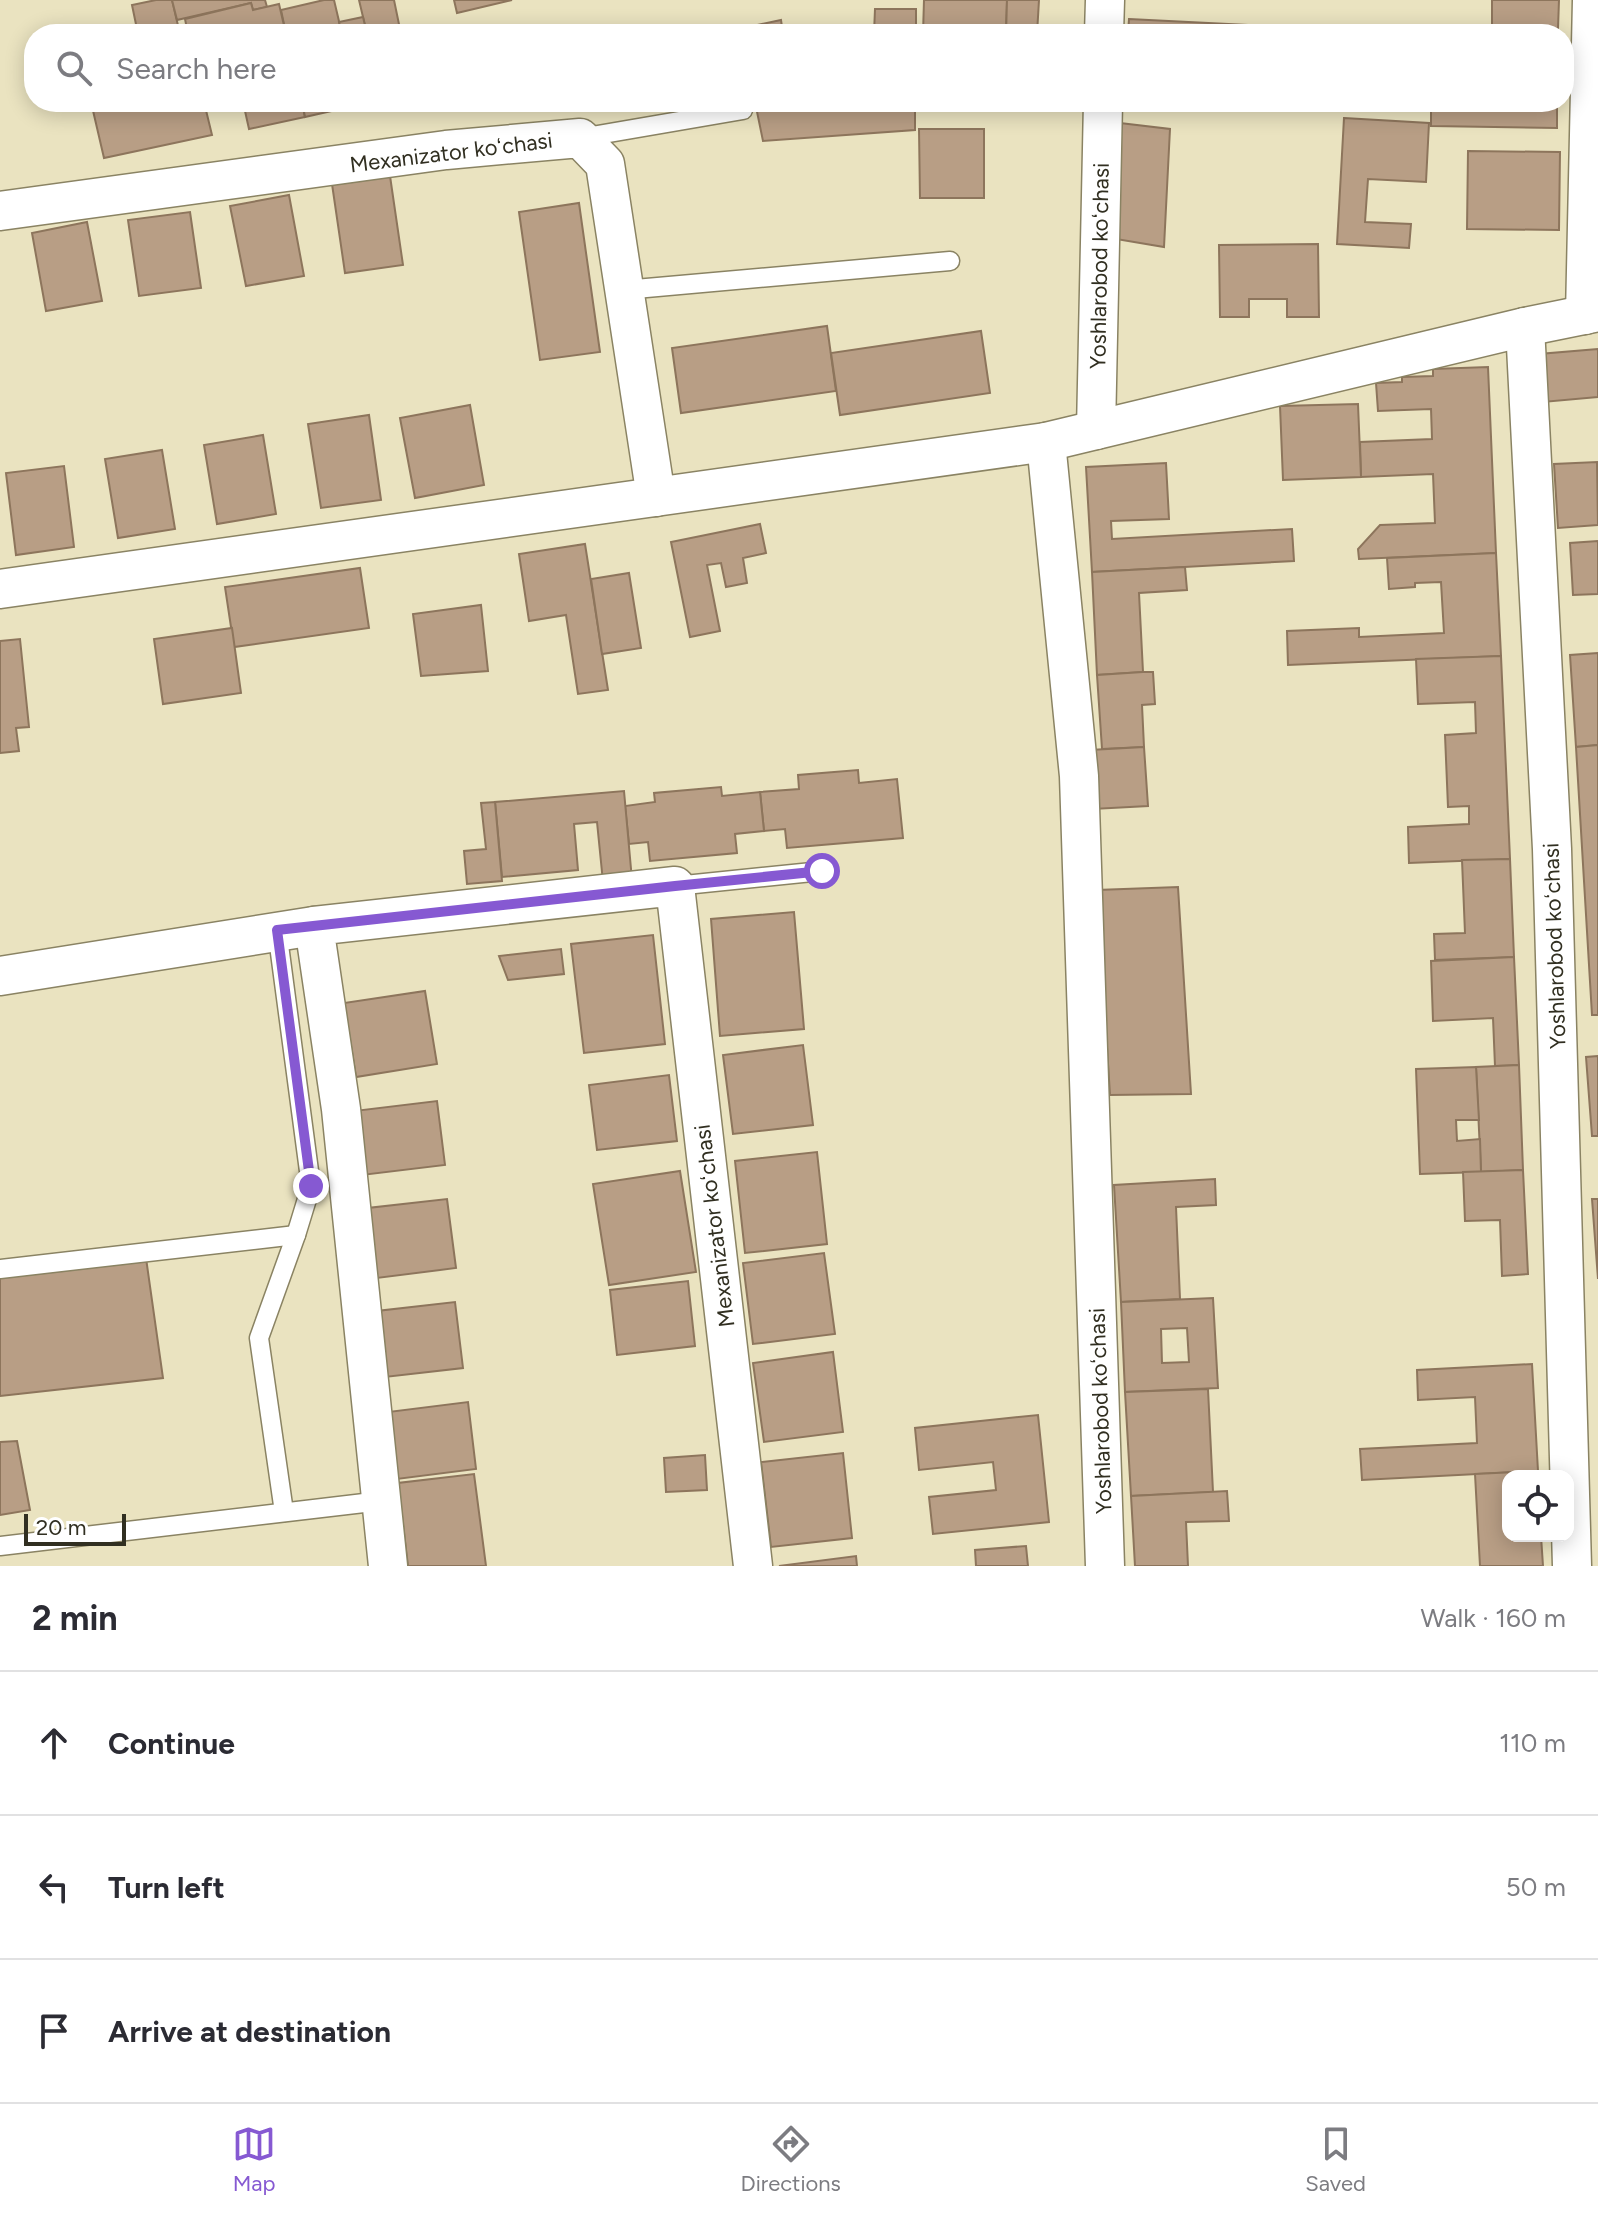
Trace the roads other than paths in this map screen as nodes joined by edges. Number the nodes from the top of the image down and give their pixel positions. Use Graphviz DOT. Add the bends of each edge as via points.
graph roads {
  1 [pos="1105,0"];
  2 [pos="1592,0"];
  3 [pos="1104,24"];
  4 [pos="731,112"];
  5 [pos="1103,112"];
  6 [pos="580,138"];
  7 [pos="0,211"];
  8 [pos="950,261"];
  9 [pos="624,290"];
  10 [pos="1591,314"];
  11 [pos="1525,327"];
  12 [pos="1096,430"];
  13 [pos="1046,442"];
  14 [pos="656,497"];
  15 [pos="0,589"];
  16 [pos="822,871"];
  17 [pos="675,886"];
  18 [pos="314,926"];
  19 [pos="277,930"];
  20 [pos="0,976"];
  21 [pos="296,1235"];
  22 [pos="0,1269"];
  23 [pos="381,1501"];
  24 [pos="284,1512"];
  25 [pos="0,1546"];
  26 [pos="388,1566"];
  27 [pos="753,1566"];
  28 [pos="1105,1566"];
  29 [pos="1572,1566"];
  1 -- 3 [label="street"];
  2 -- 10 [label="street"];
  4 -- 6 [label="lane"];
  5 -- 12 [label="street, Yoshlarobod koʻchasi"];
  6 -- 7 [label="street, Mexanizator koʻchasi" via="446,150"];
  6 -- 9 [label="street, Mexanizator koʻchasi" via="605,164"];
  8 -- 9 [label="lane"];
  9 -- 14 [label="street, Mexanizator koʻchasi"];
  10 -- 11 [label="street"];
  11 -- 12 [label="street"];
  11 -- 29 [label="street, Yoshlarobod koʻchasi" via="1552,849"];
  12 -- 13 [label="street"];
  13 -- 14 [label="street"];
  13 -- 28 [label="street, Yoshlarobod koʻchasi" via="1079,776"];
  14 -- 15 [label="street"];
  16 -- 17 [label="lane"];
  17 -- 18 [label="street"];
  17 -- 27 [label="street, Mexanizator koʻchasi"];
  18 -- 19 [label="street"];
  18 -- 23 [label="street" via="341,1109"];
  19 -- 20 [label="street"];
  19 -- 21 [label="lane" via="311,1186"];
  21 -- 22 [label="lane"];
  21 -- 24 [label="lane" via="259,1338"];
  23 -- 24 [label="lane"];
  23 -- 26 [label="street"];
  24 -- 25 [label="lane"];
}
